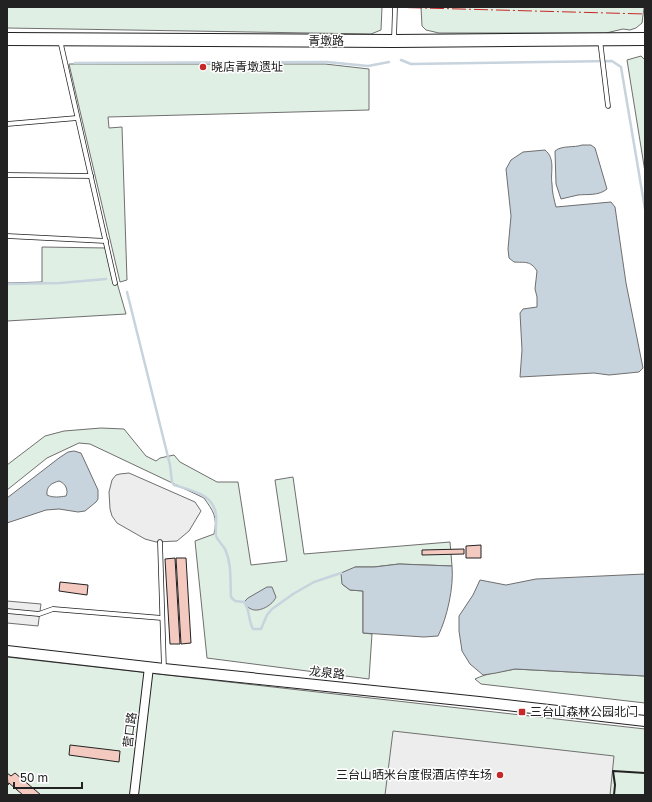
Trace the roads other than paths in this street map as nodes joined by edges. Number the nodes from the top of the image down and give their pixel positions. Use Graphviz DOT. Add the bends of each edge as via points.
graph roads {
  1 [pos="395,7"];
  2 [pos="7,39"];
  3 [pos="645,39"];
  4 [pos="60,40"];
  5 [pos="600,40"];
  6 [pos="394,41"];
  7 [pos="608,106"];
  8 [pos="77,118"];
  9 [pos="7,124"];
  10 [pos="7,175"];
  11 [pos="91,176"];
  12 [pos="7,236"];
  13 [pos="106,241"];
  14 [pos="115,283"];
  15 [pos="160,542"];
  16 [pos="7,611"];
  17 [pos="162,618"];
  18 [pos="7,651"];
  19 [pos="149,667"];
  20 [pos="164,669"];
  21 [pos="645,721"];
  22 [pos="134,795"];
  1 -- 6 [label="lane"];
  2 -- 4 [label="main road, 青墩路"];
  3 -- 5 [label="main road, 青墩路"];
  4 -- 6 [label="main road, 青墩路"];
  4 -- 8 [label="lane"];
  5 -- 6 [label="main road, 青墩路"];
  5 -- 7 [label="lane"];
  8 -- 9 [label="lane"];
  8 -- 11 [label="lane"];
  10 -- 11 [label="lane"];
  11 -- 13 [label="lane"];
  12 -- 13 [label="lane"];
  13 -- 14 [label="lane"];
  15 -- 20 [label="lane"];
  16 -- 17 [label="lane" via="39,614 53,609"];
  18 -- 19 [label="street, 龙泉路"];
  19 -- 20 [label="street, 龙泉路"];
  19 -- 22 [label="street, 营口路"];
  20 -- 21 [label="street, 龙泉路"];
}
